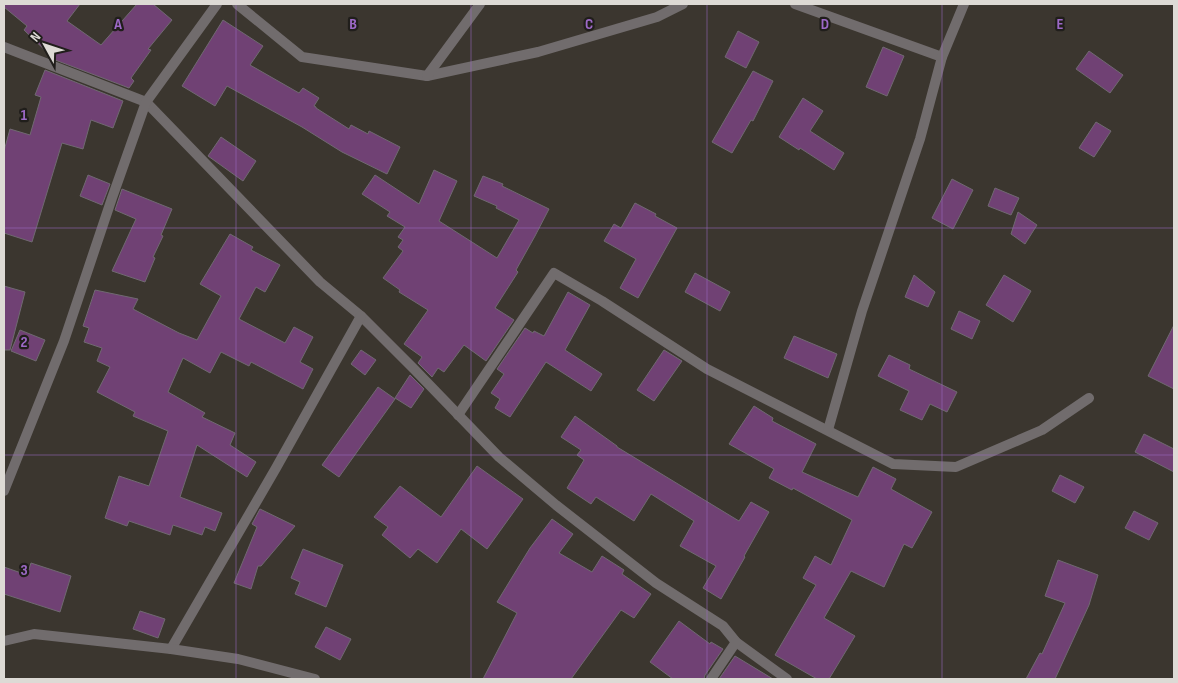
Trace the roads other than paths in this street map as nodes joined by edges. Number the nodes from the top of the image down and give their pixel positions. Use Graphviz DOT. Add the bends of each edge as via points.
graph roads {
  1 [pos="217,4"];
  2 [pos="237,4"];
  3 [pos="480,4"];
  4 [pos="682,4"];
  5 [pos="795,4"];
  6 [pos="964,4"];
  7 [pos="4,47"];
  8 [pos="942,57"];
  9 [pos="427,76"];
  10 [pos="146,102"];
  11 [pos="361,316"];
  12 [pos="1089,398"];
  13 [pos="458,415"];
  14 [pos="828,430"];
  15 [pos="4,491"];
  16 [pos="4,641"];
  17 [pos="736,642"];
  18 [pos="171,649"];
  19 [pos="315,679"];
  20 [pos="711,679"];
  21 [pos="787,679"];
  1 -- 10 [label="street"];
  2 -- 9 [label="street" via="302,58"];
  3 -- 9 [label="street"];
  4 -- 9 [label="street" via="657,17 538,52"];
  5 -- 8 [label="street"];
  6 -- 8 [label="street"];
  7 -- 10 [label="street"];
  8 -- 14 [label="street" via="920,139 862,311"];
  10 -- 11 [label="street" via="320,282"];
  10 -- 15 [label="street" via="64,341"];
  11 -- 13 [label="street"];
  11 -- 18 [label="street"];
  12 -- 14 [label="street" via="1042,430 956,467 892,464"];
  13 -- 14 [label="street" via="554,273 707,369"];
  13 -- 17 [label="street" via="499,457 556,505 656,583 723,626"];
  16 -- 18 [label="street" via="34,634"];
  17 -- 20 [label="street"];
  17 -- 21 [label="street"];
  18 -- 19 [label="street" via="238,659"];
}
